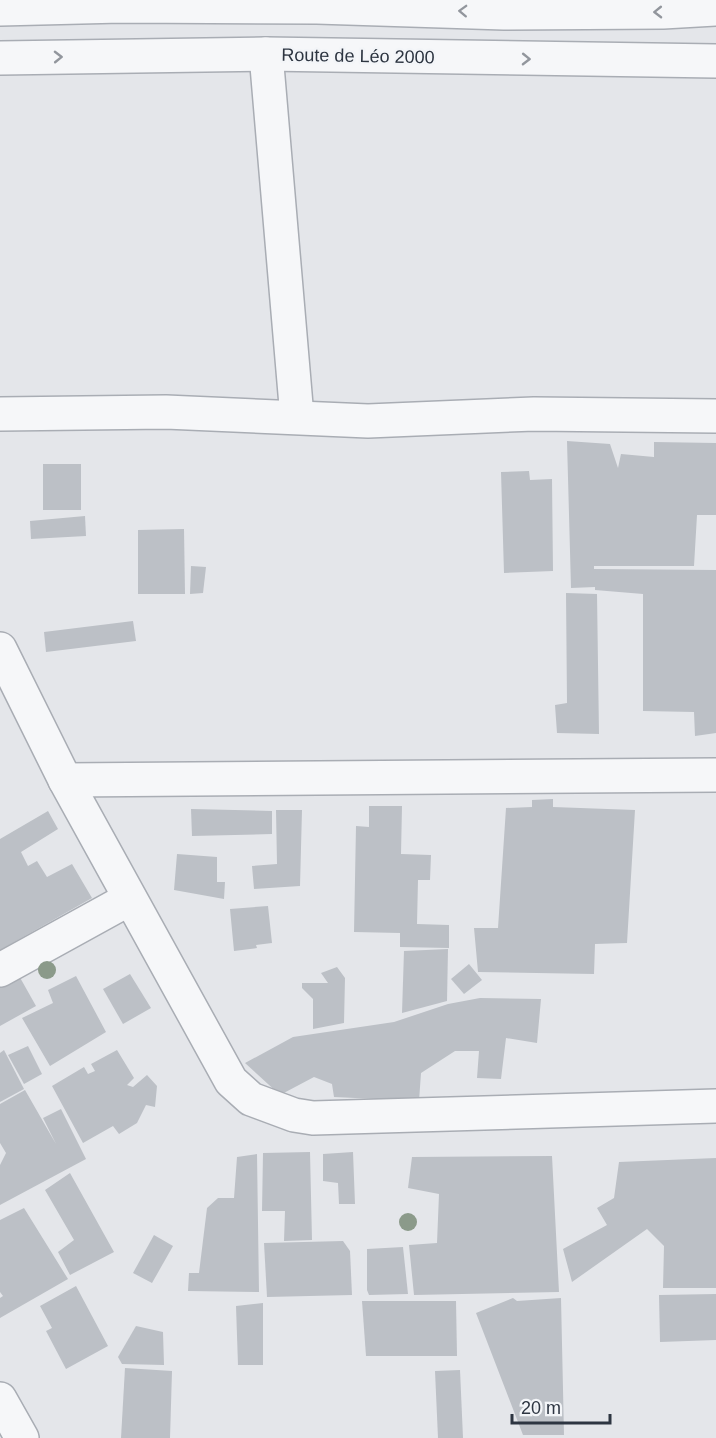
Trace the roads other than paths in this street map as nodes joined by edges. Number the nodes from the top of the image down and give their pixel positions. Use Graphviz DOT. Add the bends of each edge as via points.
graph roads {
  1 [pos="122,3"];
  2 [pos="504,6"];
  3 [pos="0,9"];
  4 [pos="716,9"];
  5 [pos="266,54"];
  6 [pos="0,58"];
  7 [pos="716,61"];
  8 [pos="0,414"];
  9 [pos="716,416"];
  10 [pos="297,417"];
  11 [pos="0,649"];
  12 [pos="716,775"];
  13 [pos="65,780"];
  14 [pos="129,899"];
  15 [pos="0,970"];
  16 [pos="716,1106"];
  17 [pos="0,1399"];
  18 [pos="22,1438"];
  2 -- 1 [label="street, one-way"];
  1 -- 3 [label="street"];
  4 -- 2 [label="street, one-way" via="663,12"];
  6 -- 5 [label="street, Route de Léo 2000, one-way"];
  5 -- 7 [label="street, Route de Léo 2000, one-way"];
  5 -- 10 [label="street"];
  8 -- 10 [label="street" via="166,412"];
  9 -- 10 [label="street" via="534,414 368,421"];
  11 -- 13 [label="street"];
  12 -- 13 [label="street"];
  13 -- 14 [label="street"];
  14 -- 15 [label="street"];
  14 -- 16 [label="street" via="231,1080 251,1099 270,1107 313,1118"];
  17 -- 18 [label="street"];
}
